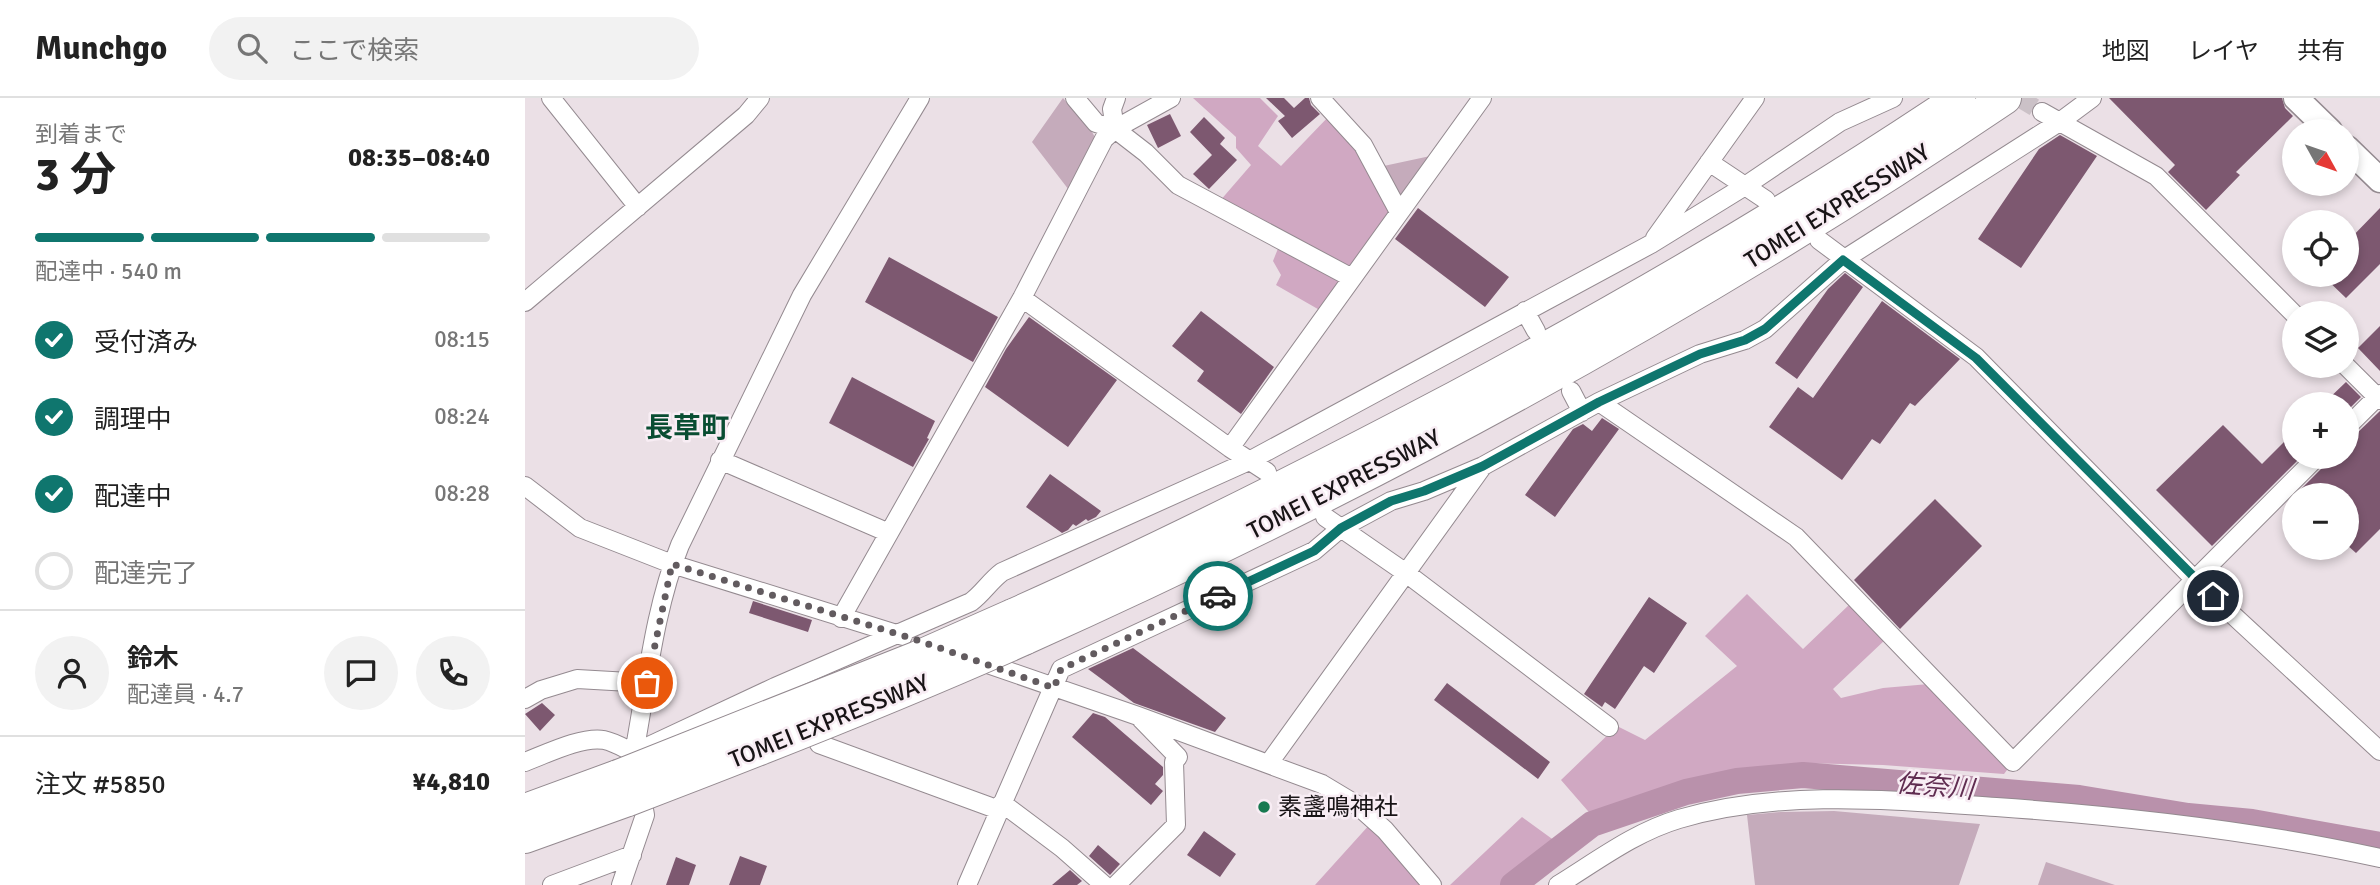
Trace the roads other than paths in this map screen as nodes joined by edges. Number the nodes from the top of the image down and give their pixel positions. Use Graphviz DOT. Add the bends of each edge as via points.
graph roads {
  1 [pos="551,98"];
  2 [pos="759,98"];
  3 [pos="921,98"];
  4 [pos="1075,98"];
  5 [pos="1116,98"];
  6 [pos="1171,98"];
  7 [pos="1321,98"];
  8 [pos="1482,98"];
  9 [pos="1755,98"];
  10 [pos="1893,98"];
  11 [pos="1959,98"];
  12 [pos="2005,98"];
  13 [pos="2092,98"];
  14 [pos="2296,98"];
  15 [pos="2042,112"];
  16 [pos="2318,119"];
  17 [pos="2061,121"];
  18 [pos="1115,129"];
  19 [pos="2359,160"];
  20 [pos="1709,162"];
  21 [pos="2380,180"];
  22 [pos="1745,186"];
  23 [pos="1766,200"];
  24 [pos="638,206"];
  25 [pos="1399,212"];
  26 [pos="1819,240"];
  27 [pos="1651,244"];
  28 [pos="1843,260"];
  29 [pos="1352,278"];
  30 [pos="1022,298"];
  31 [pos="525,302"];
  32 [pos="2282,302"];
  33 [pos="1525,311"];
  34 [pos="1536,331"];
  35 [pos="2359,378"];
  36 [pos="1571,391"];
  37 [pos="2379,397"];
  38 [pos="1599,402"];
  39 [pos="1582,411"];
  40 [pos="2359,416"];
  41 [pos="1230,448"];
  42 [pos="720,460"];
  43 [pos="1249,461"];
  44 [pos="1483,466"];
  45 [pos="2305,469"];
  46 [pos="1267,472"];
  47 [pos="525,485"];
  48 [pos="1325,517"];
  49 [pos="1341,528"];
  50 [pos="889,533"];
  51 [pos="672,564"];
  52 [pos="1406,573"];
  53 [pos="2194,579"];
  54 [pos="841,618"];
  55 [pos="1018,627"];
  56 [pos="899,635"];
  57 [pos="647,683"];
  58 [pos="1054,688"];
  59 [pos="525,699"];
  60 [pos="1137,716"];
  61 [pos="1609,727"];
  62 [pos="819,744"];
  63 [pos="2380,751"];
  64 [pos="525,762"];
  65 [pos="1269,763"];
  66 [pos="627,776"];
  67 [pos="1001,807"];
  68 [pos="525,810"];
  69 [pos="525,837"];
  70 [pos="632,855"];
  71 [pos="2380,858"];
  72 [pos="552,885"];
  73 [pos="621,885"];
  74 [pos="967,885"];
  75 [pos="1104,885"];
  76 [pos="1116,885"];
  77 [pos="1432,885"];
  78 [pos="1558,885"];
  1 -- 24 [label="street"];
  2 -- 24 [label="street" via="746,115"];
  3 -- 42 [label="street" via="802,295"];
  4 -- 18 [label="street" via="1097,123"];
  5 -- 18 [label="street" via="1112,109"];
  6 -- 18 [label="street"];
  7 -- 25 [label="street" via="1363,145"];
  8 -- 25 [label="street"];
  9 -- 20 [label="street"];
  10 -- 22 [label="street" via="1840,122"];
  11 -- 55 [label="highway, TOMEI EXPRESSWAY" via="1762,224 1566,338"];
  12 -- 55 [label="highway, TOMEI EXPRESSWAY" via="1799,231 1578,361 1399,457 1110,600"];
  13 -- 17 [label="street"];
  14 -- 16 [label="main road"];
  15 -- 17 [label="street"];
  17 -- 28 [label="street"];
  17 -- 32 [label="street" via="2156,176"];
  18 -- 29 [label="street" via="1178,185"];
  18 -- 30 [label="street" via="1104,139"];
  19 -- 21 [label="main road"];
  20 -- 22 [label="street"];
  20 -- 27 [label="street"];
  22 -- 23 [label="street"];
  22 -- 27 [label="street"];
  24 -- 31 [label="street"];
  25 -- 29 [label="street"];
  26 -- 28 [label="street"];
  27 -- 33 [label="street"];
  28 -- 38 [label="street" via="1765,329"];
  28 -- 53 [label="street" via="1976,358"];
  29 -- 41 [label="street"];
  30 -- 41 [label="street"];
  30 -- 50 [label="street"];
  33 -- 34 [label="street"];
  33 -- 43 [label="street"];
  35 -- 37 [label="street"];
  36 -- 39 [label="street"];
  37 -- 40 [label="street"];
  38 -- 39 [label="street"];
  38 -- 53 [label="street" via="1796,537 2013,762"];
  39 -- 44 [label="street"];
  41 -- 43 [label="street"];
  42 -- 50 [label="street"];
  42 -- 51 [label="street"];
  43 -- 46 [label="street"];
  43 -- 56 [label="street" via="1002,572 971,603"];
  44 -- 49 [label="street" via="1391,501"];
  44 -- 52 [label="street"];
  45 -- 53 [label="street"];
  47 -- 51 [label="street" via="580,528"];
  48 -- 49 [label="street"];
  49 -- 52 [label="street"];
  49 -- 58 [label="street" via="1314,551 1061,669"];
  50 -- 54 [label="street"];
  51 -- 54 [label="street"];
  51 -- 57 [label="street"];
  52 -- 61 [label="street"];
  52 -- 65 [label="street"];
  53 -- 63 [label="street"];
  54 -- 56 [label="street"];
  55 -- 66 [label="highway, TOMEI EXPRESSWAY, bridge" via="930,680 782,741"];
  56 -- 58 [label="street"];
  56 -- 66 [label="street" via="775,687"];
  57 -- 59 [label="street" via="577,679"];
  57 -- 66 [label="street"];
  58 -- 60 [label="street"];
  58 -- 67 [label="street"];
  60 -- 65 [label="street"];
  60 -- 76 [label="street" via="1178,757 1174,762 1175,825"];
  62 -- 67 [label="street"];
  64 -- 66 [label="street" via="585,741 606,740"];
  65 -- 77 [label="street" via="1322,784 1357,805"];
  66 -- 68 [label="highway, TOMEI EXPRESSWAY"];
  66 -- 69 [label="highway, TOMEI EXPRESSWAY"];
  66 -- 70 [label="street" via="645,814"];
  67 -- 74 [label="street"];
  67 -- 75 [label="street" via="1062,848"];
  70 -- 72 [label="street"];
  70 -- 73 [label="street"];
  71 -- 78 [label="street" via="2322,845 2067,812 1810,799 1712,811 1647,830"];
}
